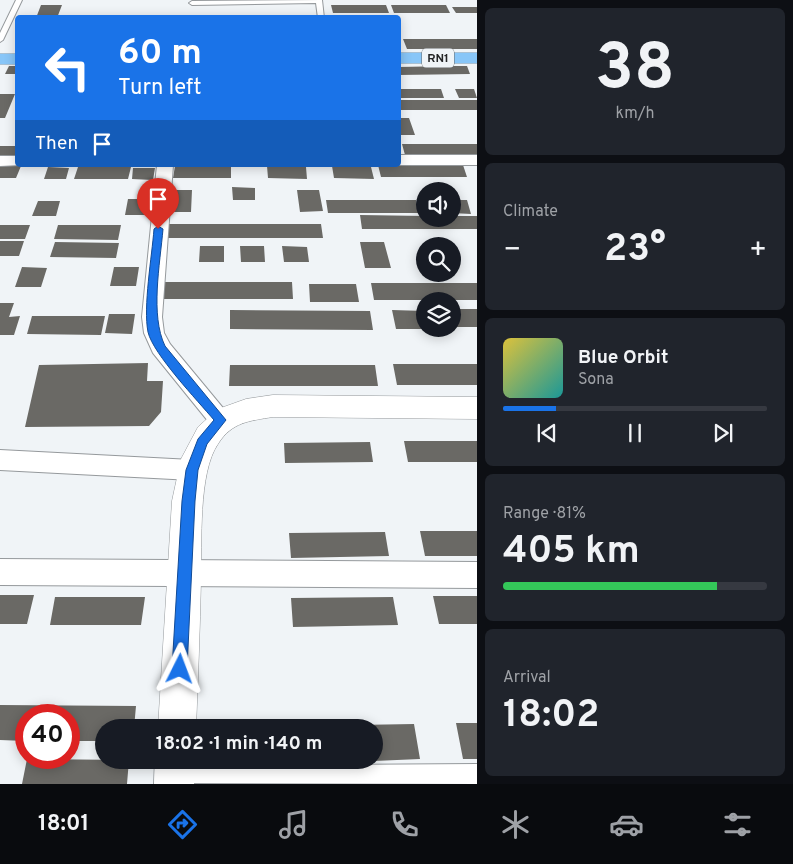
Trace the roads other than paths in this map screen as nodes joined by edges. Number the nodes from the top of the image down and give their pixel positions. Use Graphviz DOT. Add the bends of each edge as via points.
graph roads {
  1 [pos="19,0"];
  2 [pos="319,1"];
  3 [pos="192,3"];
  4 [pos="321,15"];
  5 [pos="0,40"];
  6 [pos="401,58"];
  7 [pos="476,58"];
  8 [pos="0,59"];
  9 [pos="15,59"];
  10 [pos="401,160"];
  11 [pos="477,160"];
  12 [pos="0,161"];
  13 [pos="15,161"];
  14 [pos="165,167"];
  15 [pos="477,408"];
  16 [pos="220,420"];
  17 [pos="0,460"];
  18 [pos="192,470"];
  19 [pos="0,572"];
  20 [pos="185,572"];
  21 [pos="477,575"];
  22 [pos="177,719"];
  23 [pos="174,776"];
  24 [pos="477,781"];
  1 -- 5 [label="lane"];
  2 -- 3 [label="lane"];
  2 -- 4 [label="lane"];
  6 -- 7 [label="highway, RN1"];
  8 -- 9 [label="highway"];
  10 -- 11 [label="street"];
  12 -- 13 [label="street"];
  14 -- 16 [label="street" via="152,317 154,333 161,348"];
  15 -- 16 [label="street" via="272,406 243,410"];
  16 -- 18 [label="street" via="202,442"];
  17 -- 18 [label="street"];
  18 -- 20 [label="street"];
  19 -- 20 [label="street"];
  20 -- 21 [label="street"];
  20 -- 22 [label="street"];
  23 -- 24 [label="street"];
}
